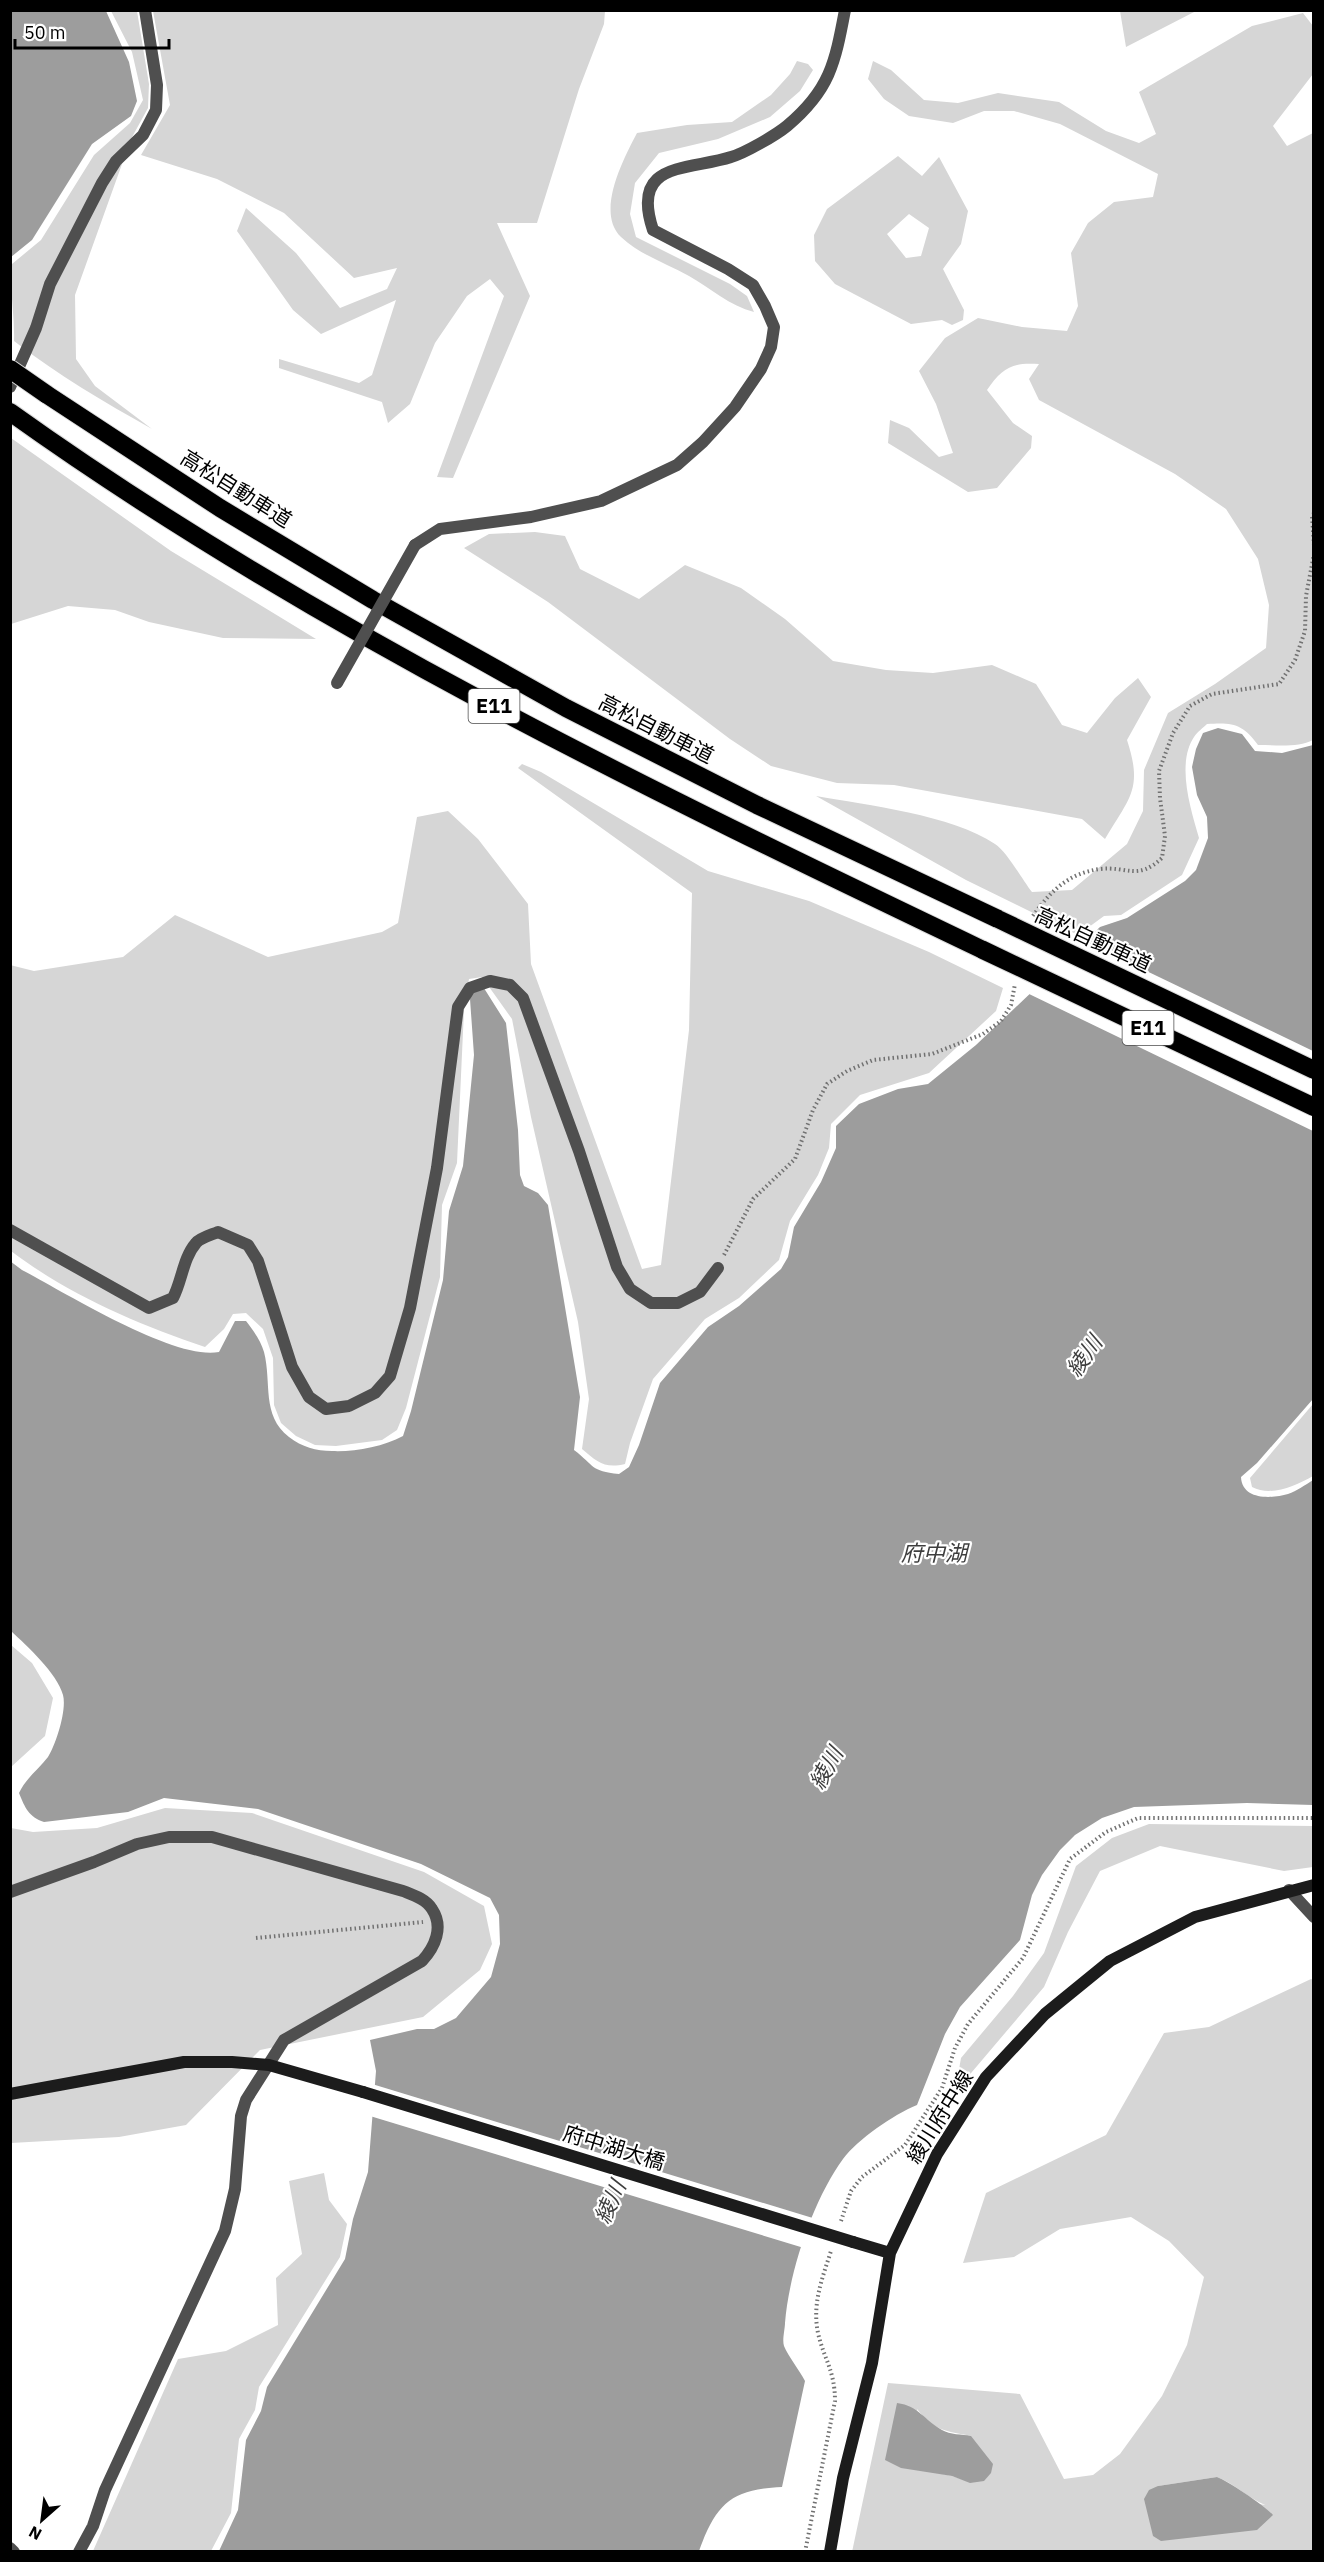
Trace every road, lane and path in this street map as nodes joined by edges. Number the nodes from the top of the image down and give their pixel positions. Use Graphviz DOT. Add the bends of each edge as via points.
graph roads {
  1 [pos="145,10"];
  2 [pos="844,10"];
  3 [pos="10,369"];
  4 [pos="10,387"];
  5 [pos="10,412"];
  6 [pos="1314,513"];
  7 [pos="1314,545"];
  8 [pos="337,683"];
  9 [pos="1314,1070"];
  10 [pos="1314,1107"];
  11 [pos="10,1230"];
  12 [pos="718,1268"];
  13 [pos="1314,1818"];
  14 [pos="1314,1885"];
  15 [pos="1289,1890"];
  16 [pos="10,1892"];
  17 [pos="1314,1917"];
  18 [pos="435,1920"];
  19 [pos="255,1938"];
  20 [pos="269,2066"];
  21 [pos="10,2094"];
  22 [pos="837,2232"];
  23 [pos="834,2242"];
  24 [pos="890,2253"];
  25 [pos="10,2548"];
  26 [pos="14,2552"];
  27 [pos="79,2552"];
  28 [pos="805,2552"];
  29 [pos="830,2552"];
  1 -- 4 [label="street" via="157,85 156,110 143,135 116,161 102,183 50,284"];
  2 -- 8 [label="street, bridge" via="836,57 825,84 786,127 732,157 669,170 652,186 646,209 653,230 753,285 774,327 771,347 761,369 735,407 678,465 601,501 531,518 440,529 416,545"];
  3 -- 9 [label="highway, 高松自動車道 / E11, bridge" via="220,508 373,600 566,708 757,805"];
  5 -- 10 [label="highway, E11, bridge" via="203,540 551,738 732,830"];
  6 -- 7 [label="path"];
  11 -- 12 [label="street" via="149,1308 173,1298 196,1241 218,1232 248,1245 258,1261 292,1366 309,1397 326,1409 358,1402 375,1393 390,1376 410,1308 437,1168 458,1007 470,988 490,981 510,985 524,998 617,1267 630,1289 651,1303 678,1303 700,1292"];
  13 -- 22 [label="path" via="1138,1818 1106,1832 1070,1859 1023,1958 968,2024 955,2048 942,2088 905,2145 862,2177 850,2191"];
  14 -- 15 [label="street, 綾川府中線"];
  15 -- 17 [label="street"];
  15 -- 24 [label="street, 綾川府中線" via="1195,1917 1148,1939 1110,1961 1045,2014 987,2077 959,2117 919,2189"];
  16 -- 18 [label="street" via="137,1844 169,1837 212,1837 403,1891 421,1899 432,1909"];
  18 -- 19 [label="path"];
  18 -- 20 [label="street" via="434,1949 423,1961 284,2040"];
  20 -- 21 [label="street, 府中湖大橋" via="184,2061"];
  20 -- 24 [label="street, 府中湖大橋, bridge"];
  20 -- 27 [label="street" via="246,2100 241,2116 235,2189 225,2231"];
  23 -- 28 [label="path" via="816,2303 818,2333 835,2382 835,2401"];
  24 -- 29 [label="street, 綾川府中線" via="872,2363 843,2478"];
  25 -- 26 [label="street"];
}
